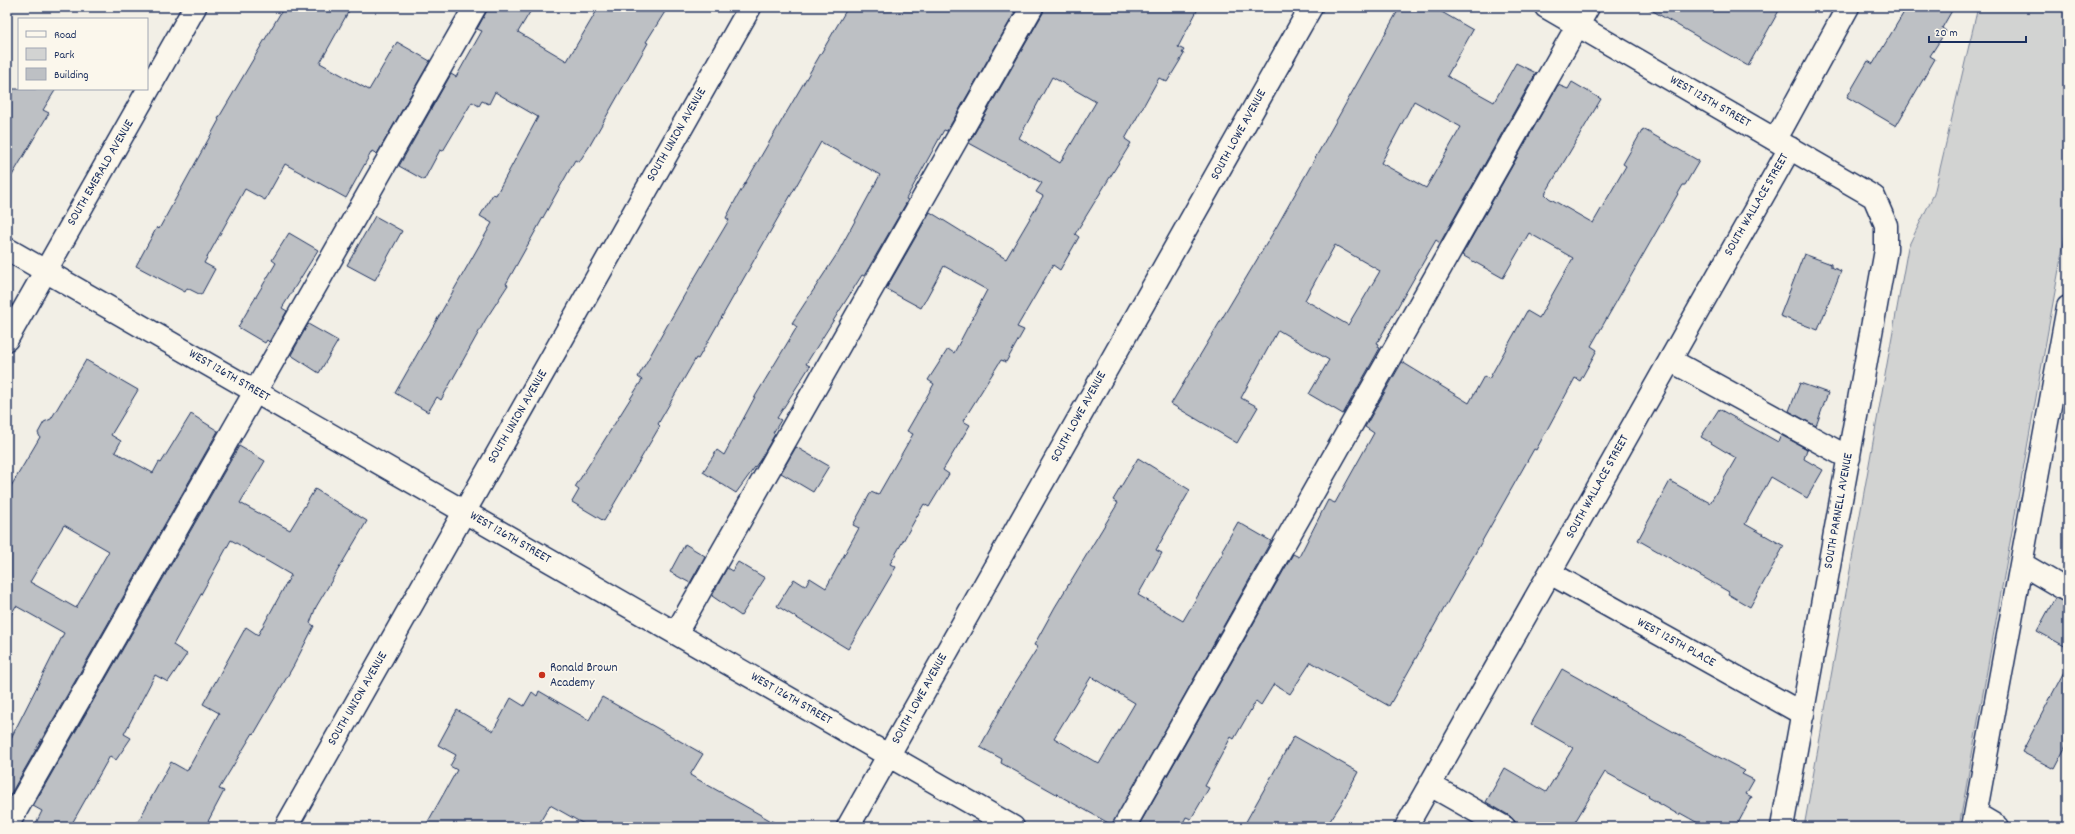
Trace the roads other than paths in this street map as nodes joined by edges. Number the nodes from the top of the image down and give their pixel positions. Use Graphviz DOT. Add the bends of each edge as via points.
graph roads {
  1 [pos="196,7"];
  2 [pos="475,7"];
  3 [pos="750,7"];
  4 [pos="1032,7"];
  5 [pos="1311,7"];
  6 [pos="1546,7"];
  7 [pos="1848,7"];
  8 [pos="1583,16"];
  9 [pos="1783,144"];
  10 [pos="1874,196"];
  11 [pos="7,248"];
  12 [pos="45,271"];
  13 [pos="2068,307"];
  14 [pos="7,339"];
  15 [pos="1670,360"];
  16 [pos="256,392"];
  17 [pos="1849,458"];
  18 [pos="464,511"];
  19 [pos="2022,564"];
  20 [pos="1550,572"];
  21 [pos="2068,591"];
  22 [pos="676,633"];
  23 [pos="1803,714"];
  24 [pos="888,755"];
  25 [pos="1430,785"];
  26 [pos="1974,820"];
  27 [pos="7,826"];
  28 [pos="286,827"];
  29 [pos="848,827"];
  30 [pos="1013,827"];
  31 [pos="1124,827"];
  32 [pos="1406,827"];
  33 [pos="1504,827"];
  34 [pos="1782,827"];
  35 [pos="1998,827"];
  1 -- 12 [label="street, SOUTH EMERALD AVENUE"];
  2 -- 16 [label="street"];
  3 -- 18 [label="street, SOUTH UNION AVENUE"];
  4 -- 22 [label="street"];
  5 -- 24 [label="street, SOUTH LOWE AVENUE"];
  6 -- 8 [label="street, WEST 125TH STREET"];
  7 -- 9 [label="street, SOUTH WALLACE STREET"];
  8 -- 9 [label="street, WEST 125TH STREET"];
  8 -- 31 [label="street"];
  9 -- 10 [label="street, WEST 125TH STREET"];
  9 -- 15 [label="street, SOUTH WALLACE STREET"];
  10 -- 17 [label="street, SOUTH PARNELL AVENUE" via="1886,225 1886,250"];
  11 -- 12 [label="street, WEST 126TH STREET"];
  12 -- 14 [label="street, SOUTH EMERALD AVENUE"];
  12 -- 16 [label="street, WEST 126TH STREET"];
  13 -- 19 [label="street"];
  15 -- 17 [label="street"];
  15 -- 20 [label="street, SOUTH WALLACE STREET"];
  16 -- 18 [label="street, WEST 126TH STREET"];
  16 -- 27 [label="street"];
  17 -- 23 [label="street, SOUTH PARNELL AVENUE"];
  18 -- 22 [label="street, WEST 126TH STREET"];
  18 -- 28 [label="street, SOUTH UNION AVENUE"];
  19 -- 21 [label="street"];
  19 -- 26 [label="street"];
  20 -- 23 [label="street, WEST 125TH PLACE"];
  20 -- 25 [label="street, SOUTH WALLACE STREET"];
  22 -- 24 [label="street, WEST 126TH STREET"];
  23 -- 34 [label="street, SOUTH PARNELL AVENUE"];
  24 -- 29 [label="street, SOUTH LOWE AVENUE"];
  24 -- 30 [label="street, WEST 126TH STREET"];
  25 -- 32 [label="street, SOUTH WALLACE STREET"];
  25 -- 33 [label="street"];
  26 -- 35 [label="street"];
}
